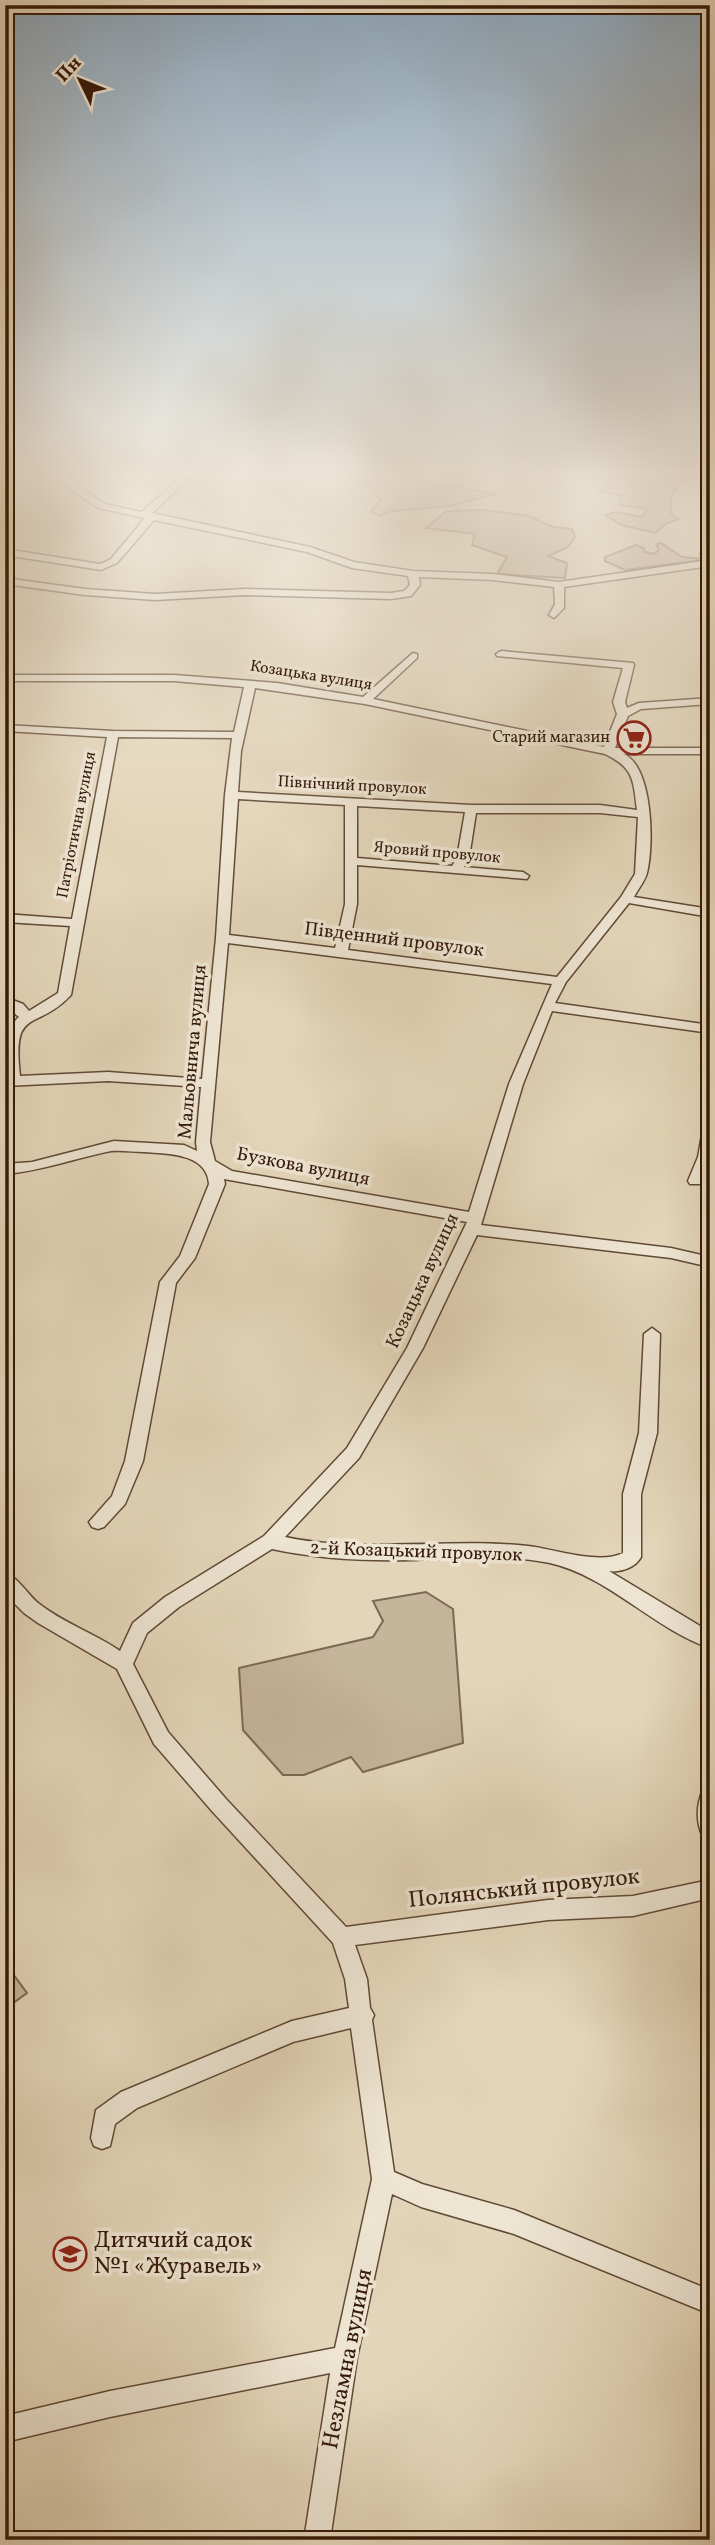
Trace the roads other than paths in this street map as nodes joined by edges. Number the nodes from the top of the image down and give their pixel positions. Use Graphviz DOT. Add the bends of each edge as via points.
graph roads {
  1 [pos="83,592"];
  2 [pos="410,592"];
  3 [pos="560,592"];
  4 [pos="554,615"];
  5 [pos="501,654"];
  6 [pos="413,656"];
  7 [pos="5,678"];
  8 [pos="250,684"];
  9 [pos="365,701"];
  10 [pos="710,701"];
  11 [pos="623,714"];
  12 [pos="5,728"];
  13 [pos="113,734"];
  14 [pos="237,736"];
  15 [pos="608,751"];
  16 [pos="710,751"];
  17 [pos="231,795"];
  18 [pos="351,801"];
  19 [pos="471,809"];
  20 [pos="643,814"];
  21 [pos="350,861"];
  22 [pos="456,870"];
  23 [pos="523,876"];
  24 [pos="626,899"];
  25 [pos="710,913"];
  26 [pos="5,918"];
  27 [pos="76,923"];
  28 [pos="222,938"];
  29 [pos="341,951"];
  30 [pos="560,981"];
  31 [pos="5,1001"];
  32 [pos="547,1006"];
  33 [pos="26,1016"];
  34 [pos="710,1029"];
  35 [pos="9,1082"];
  36 [pos="210,1084"];
  37 [pos="710,1129"];
  38 [pos="707,1157"];
  39 [pos="206,1160"];
  40 [pos="5,1169"];
  41 [pos="695,1181"];
  42 [pos="473,1223"];
  43 [pos="710,1262"];
  44 [pos="652,1334"];
  45 [pos="98,1522"];
  46 [pos="270,1541"];
  47 [pos="561,1559"];
  48 [pos="5,1580"];
  49 [pos="710,1640"];
  50 [pos="124,1664"];
  51 [pos="710,1796"];
  52 [pos="710,1831"];
  53 [pos="710,1886"];
  54 [pos="342,1937"];
  55 [pos="363,2015"];
  56 [pos="102,2138"];
  57 [pos="384,2179"];
  58 [pos="710,2302"];
  59 [pos="345,2358"];
  60 [pos="5,2430"];
  61 [pos="317,2540"];
  1 -- 2 [label="street" via="155,597 245,592 391,596"];
  3 -- 4 [label="street" via="560,608"];
  5 -- 11 [label="street" via="629,665 619,702"];
  6 -- 9 [label="street"];
  7 -- 8 [label="street, Козацька вулиця" via="162,677"];
  8 -- 9 [label="street, Козацька вулиця"];
  8 -- 14 [label="street, Мальовнича вулиця"];
  9 -- 15 [label="street, Козацька вулиця"];
  10 -- 11 [label="street" via="639,706"];
  11 -- 15 [label="street"];
  12 -- 13 [label="street, Патріотична вулиця"];
  13 -- 14 [label="street, Патріотична вулиця"];
  13 -- 27 [label="street, Патріотична вулиця"];
  14 -- 17 [label="street, Мальовнича вулиця"];
  15 -- 16 [label="street"];
  15 -- 20 [label="street, Козацька вулиця" via="627,760 638,776"];
  17 -- 18 [label="street, Північний провулок"];
  17 -- 28 [label="street, Мальовнича вулиця"];
  18 -- 19 [label="street, Північний провулок"];
  18 -- 21 [label="street"];
  19 -- 20 [label="street, Північний провулок" via="600,809"];
  19 -- 22 [label="street" via="463,858"];
  20 -- 24 [label="street, Козацька вулиця" via="641,874"];
  21 -- 22 [label="street, Яровий провулок"];
  21 -- 29 [label="street" via="351,904"];
  22 -- 23 [label="street, Яровий провулок"];
  24 -- 25 [label="street"];
  24 -- 30 [label="street, Козацька вулиця"];
  26 -- 27 [label="street, Патріотична вулиця"];
  27 -- 33 [label="street, Патріотична вулиця" via="64,995"];
  28 -- 29 [label="street, Південний провулок"];
  28 -- 36 [label="street, Мальовнича вулиця"];
  29 -- 30 [label="street, Південний провулок"];
  30 -- 32 [label="street, Козацька вулиця"];
  31 -- 33 [label="street"];
  32 -- 34 [label="street"];
  32 -- 42 [label="street, Козацька вулиця" via="516,1084"];
  33 -- 35 [label="street, Патріотична вулиця" via="13,1030 8,1046"];
  35 -- 36 [label="street" via="154,1075"];
  36 -- 39 [label="street, Мальовнича вулиця" via="203,1142"];
  37 -- 38 [label="street"];
  38 -- 41 [label="street"];
  39 -- 40 [label="street, Бузкова вулиця" via="184,1150 114,1146 32,1167"];
  39 -- 42 [label="street, Бузкова вулиця" via="228,1175"];
  39 -- 45 [label="street, Мальовнича вулиця" via="216,1173 217,1184 187,1258 168,1282 134,1461 119,1499"];
  42 -- 43 [label="street"];
  42 -- 46 [label="street, Козацька вулиця" via="415,1348 353,1453"];
  44 -- 47 [label="street" via="648,1433 632,1494 632,1558 616,1565"];
  46 -- 47 [label="street, 2-й Козацький провулок" via="298,1548 413,1553 491,1550"];
  46 -- 50 [label="street, Козацька вулиця" via="172,1602 140,1628"];
  47 -- 49 [label="street, 2-й Козацький провулок"];
  48 -- 50 [label="street" via="37,1616 102,1646"];
  50 -- 54 [label="street" via="161,1738"];
  51 -- 52 [label="street"];
  53 -- 54 [label="street, Полянський провулок" via="632,1906 548,1910"];
  54 -- 55 [label="street"];
  55 -- 56 [label="street" via="292,2032 129,2100 104,2118"];
  55 -- 57 [label="street"];
  57 -- 58 [label="street" via="513,2222"];
  57 -- 59 [label="street, Незламна вулиця"];
  59 -- 60 [label="street" via="110,2404"];
  59 -- 61 [label="street, Незламна вулиця"];
}
